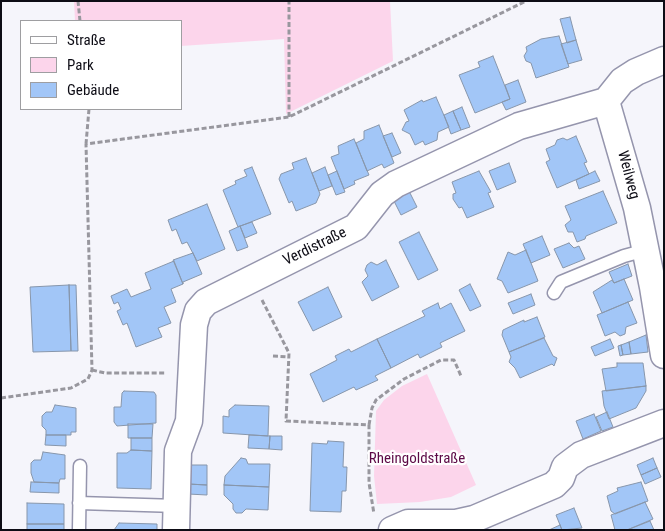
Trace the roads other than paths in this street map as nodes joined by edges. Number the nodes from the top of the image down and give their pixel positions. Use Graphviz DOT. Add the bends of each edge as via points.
graph roads {
  1 [pos="664,60"];
  2 [pos="606,101"];
  3 [pos="646,250"];
  4 [pos="659,287"];
  5 [pos="554,293"];
  6 [pos="664,355"];
  7 [pos="664,423"];
  8 [pos="80,466"];
  9 [pos="79,503"];
  10 [pos="176,518"];
  11 [pos="384,523"];
  12 [pos="79,530"];
  1 -- 2 [label="street" via="622,81"];
  2 -- 3 [label="street, Weilweg" via="631,183"];
  2 -- 10 [label="street, Verdistraße" via="519,126 396,184 382,194 356,227 206,302 198,311 194,325 189,421 178,451"];
  3 -- 4 [label="street, Weilweg"];
  3 -- 5 [label="lane" via="561,282"];
  4 -- 6 [label="street, Weilweg"];
  7 -- 11 [label="street" via="580,455 565,467 554,485 474,519 456,523"];
  8 -- 9 [label="lane"];
  9 -- 10 [label="lane, Verdistraße"];
  9 -- 12 [label="lane"];
}
